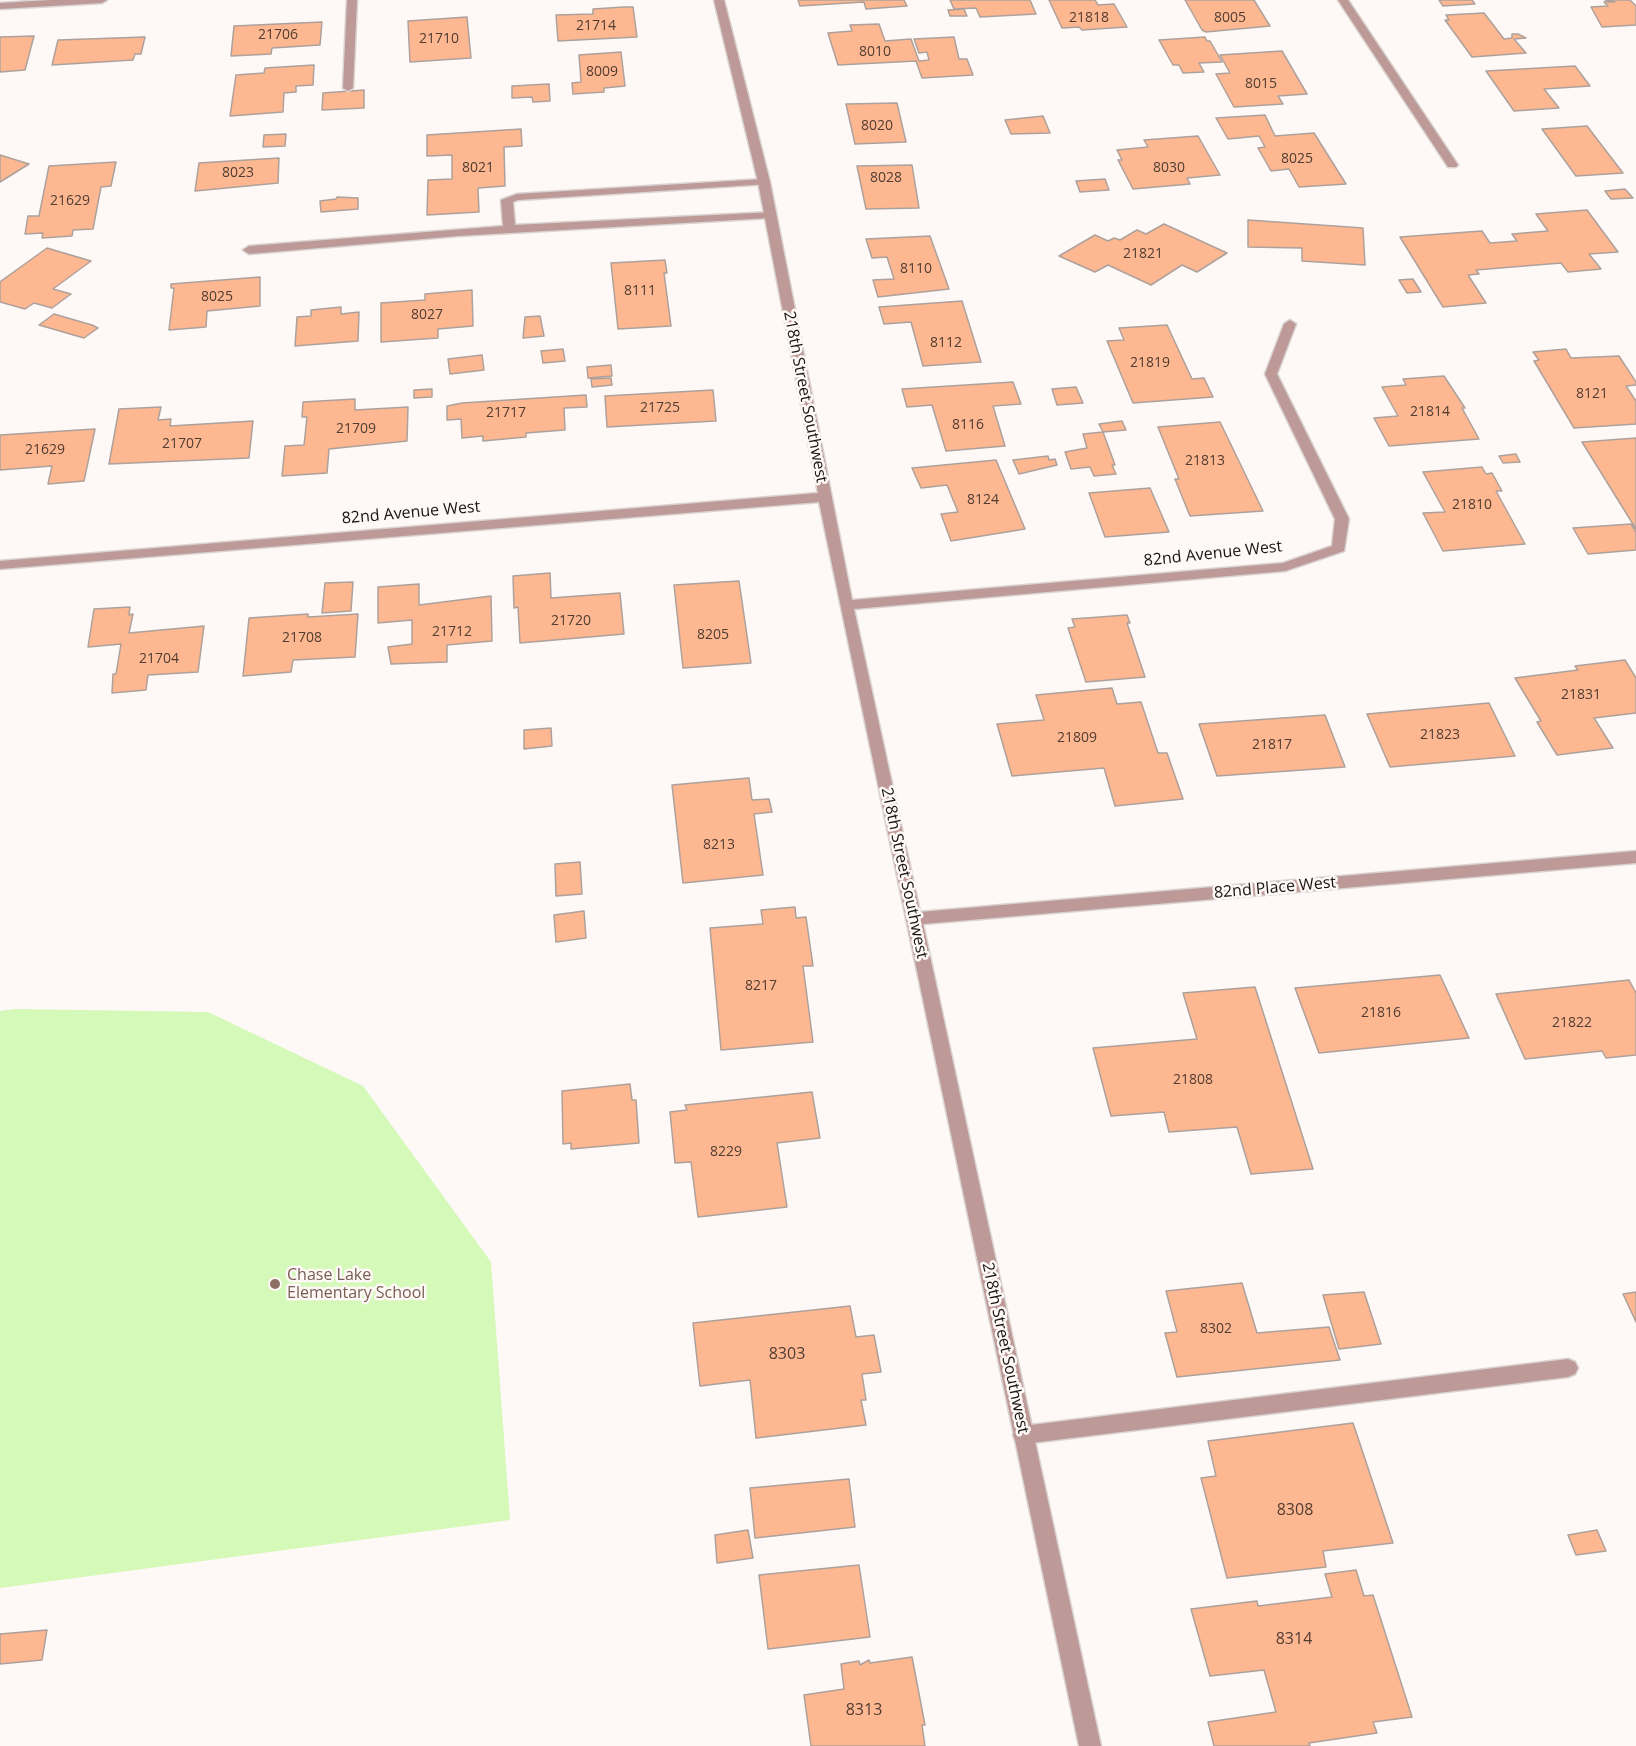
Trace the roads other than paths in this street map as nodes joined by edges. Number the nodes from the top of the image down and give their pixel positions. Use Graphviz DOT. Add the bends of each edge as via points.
graph roads {
  1 [pos="102,0"];
  2 [pos="352,0"];
  3 [pos="719,0"];
  4 [pos="1343,0"];
  5 [pos="0,6"];
  6 [pos="348,88"];
  7 [pos="1452,165"];
  8 [pos="764,182"];
  9 [pos="770,214"];
  10 [pos="509,229"];
  11 [pos="249,250"];
  12 [pos="1290,324"];
  13 [pos="825,497"];
  14 [pos="0,565"];
  15 [pos="846,605"];
  16 [pos="1636,857"];
  17 [pos="914,919"];
  18 [pos="1568,1368"];
  19 [pos="1023,1435"];
  20 [pos="1090,1746"];
  1 -- 5 [label="street"];
  2 -- 6 [label="street"];
  3 -- 8 [label="street, 218th Street Southwest"];
  4 -- 7 [label="street"];
  8 -- 9 [label="street, 218th Street Southwest"];
  8 -- 10 [label="street" via="517,197 507,200"];
  9 -- 10 [label="street"];
  9 -- 13 [label="street, 218th Street Southwest"];
  10 -- 11 [label="street"];
  12 -- 15 [label="street, 82nd Avenue West" via="1271,374 1342,519 1339,548 1285,567"];
  13 -- 14 [label="street, 82nd Avenue West"];
  13 -- 15 [label="street, 218th Street Southwest"];
  15 -- 17 [label="street, 218th Street Southwest"];
  16 -- 17 [label="street, 82nd Place West"];
  17 -- 19 [label="street, 218th Street Southwest"];
  18 -- 19 [label="street"];
  19 -- 20 [label="street, 218th Street Southwest"];
}
